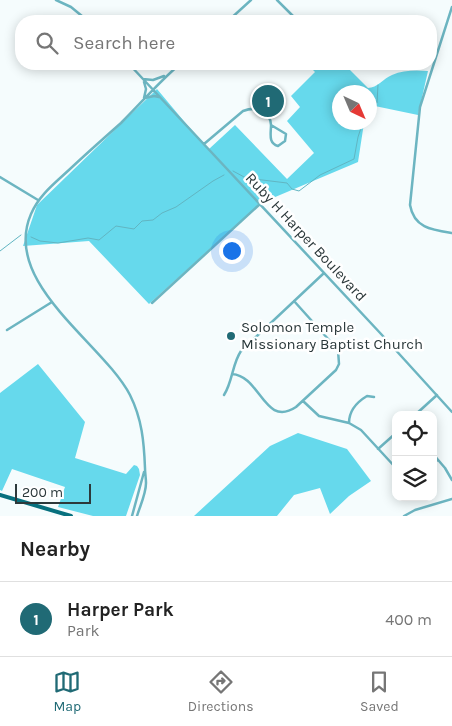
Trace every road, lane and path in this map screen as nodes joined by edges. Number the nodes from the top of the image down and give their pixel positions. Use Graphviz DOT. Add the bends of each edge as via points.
graph roads {
  1 [pos="56,0"];
  2 [pos="251,0"];
  3 [pos="277,0"];
  4 [pos="452,7"];
  5 [pos="81,15"];
  6 [pos="235,15"];
  7 [pos="292,15"];
  8 [pos="437,54"];
  9 [pos="134,70"];
  10 [pos="173,70"];
  11 [pos="432,70"];
  12 [pos="167,75"];
  13 [pos="143,78"];
  14 [pos="152,89"];
  15 [pos="144,98"];
  16 [pos="161,98"];
  17 [pos="271,125"];
  18 [pos="204,144"];
  19 [pos="233,175"];
  20 [pos="0,177"];
  21 [pos="230,178"];
  22 [pos="38,200"];
  23 [pos="260,204"];
  24 [pos="452,233"];
  25 [pos="324,273"];
  26 [pos="294,301"];
  27 [pos="52,302"];
  28 [pos="152,303"];
  29 [pos="7,330"];
  30 [pos="232,374"];
  31 [pos="224,395"];
  32 [pos="436,395"];
  33 [pos="374,397"];
  34 [pos="303,401"];
  35 [pos="419,411"];
  36 [pos="452,412"];
  37 [pos="349,423"];
  38 [pos="392,437"];
  39 [pos="378,449"];
  40 [pos="435,456"];
  41 [pos="438,460"];
  42 [pos="392,464"];
  43 [pos="145,468"];
  44 [pos="452,480"];
  45 [pos="0,495"];
  46 [pos="452,499"];
  47 [pos="135,505"];
  48 [pos="140,506"];
  49 [pos="71,516"];
  50 [pos="132,516"];
  51 [pos="137,516"];
  52 [pos="404,516"];
  1 -- 5 [label="street"];
  2 -- 6 [label="street"];
  3 -- 7 [label="street"];
  4 -- 8 [label="street"];
  9 -- 13 [label="street, Ruby H Harper Boulevard"];
  10 -- 12 [label="street"];
  11 -- 24 [label="street" via="420,108 410,205 414,218 423,226"];
  12 -- 13 [label="street" via="153,80"];
  12 -- 14 [label="street"];
  13 -- 14 [label="street, Ruby H Harper Boulevard"];
  13 -- 15 [label="street"];
  14 -- 15 [label="street"];
  14 -- 16 [label="street, Ruby H Harper Boulevard"];
  15 -- 16 [label="street"];
  15 -- 22 [label="street"];
  16 -- 18 [label="street, Ruby H Harper Boulevard"];
  17 -- 17 [label="street" via="271,141 278,146 285,141 286,134"];
  17 -- 18 [label="street" via="270,116 264,111 248,109"];
  18 -- 19 [label="street, Ruby H Harper Boulevard"];
  19 -- 21 [label="street"];
  19 -- 23 [label="street, Ruby H Harper Boulevard"];
  20 -- 22 [label="street"];
  22 -- 27 [label="street" via="27,227 27,252 35,274"];
  23 -- 25 [label="street, Ruby H Harper Boulevard"];
  23 -- 28 [label="street"];
  25 -- 26 [label="street"];
  25 -- 32 [label="street, Ruby H Harper Boulevard"];
  26 -- 30 [label="street" via="241,351"];
  26 -- 34 [label="street" via="335,345 340,356 336,370"];
  27 -- 29 [label="street"];
  27 -- 43 [label="street" via="110,366 130,394 142,429"];
  30 -- 31 [label="street"];
  30 -- 34 [label="street" via="248,380 276,412 290,411"];
  32 -- 35 [label="street"];
  32 -- 36 [label="street, Ruby H Harper Boulevard"];
  33 -- 37 [label="street" via="368,396 355,406"];
  34 -- 37 [label="street" via="320,416"];
  37 -- 39 [label="street" via="361,430"];
  38 -- 39 [label="street"];
  39 -- 42 [label="street"];
  40 -- 41 [label="street"];
  41 -- 44 [label="street"];
  43 -- 47 [label="street"];
  43 -- 48 [label="street" via="146,484"];
  45 -- 49 [label="main road"];
  46 -- 52 [label="street"];
  47 -- 48 [label="street"];
  47 -- 50 [label="street"];
  48 -- 51 [label="street"];
}
